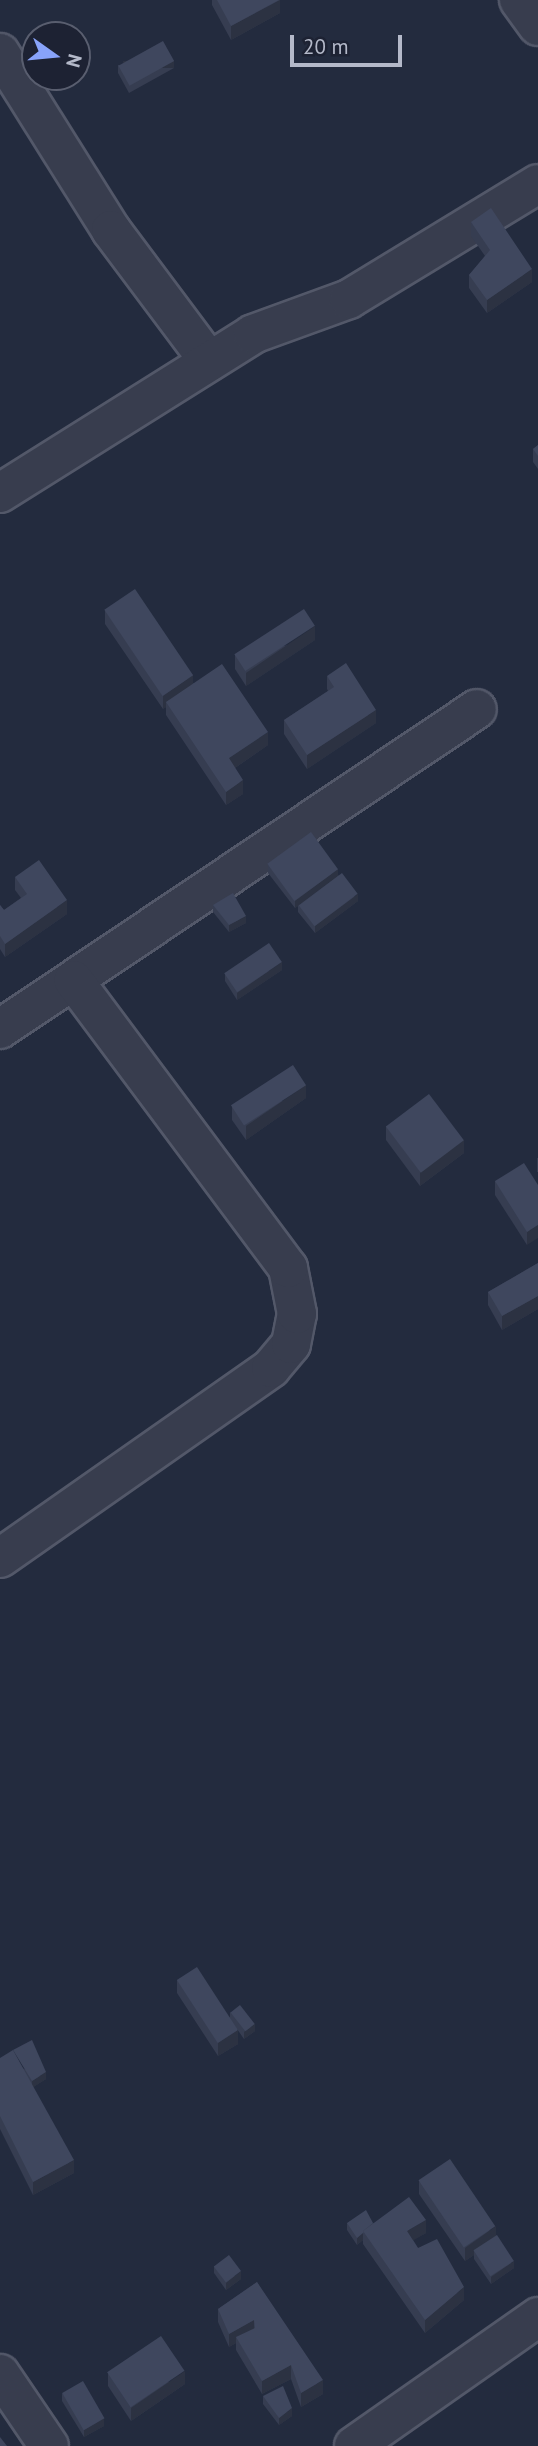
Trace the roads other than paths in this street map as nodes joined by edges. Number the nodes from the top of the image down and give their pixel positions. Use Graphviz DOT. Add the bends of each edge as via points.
graph roads {
  1 [pos="519,0"];
  2 [pos="538,26"];
  3 [pos="0,53"];
  4 [pos="538,184"];
  5 [pos="209,361"];
  6 [pos="0,493"];
  7 [pos="477,709"];
  8 [pos="73,980"];
  9 [pos="0,1030"];
  10 [pos="0,1558"];
  11 [pos="538,2317"];
  12 [pos="0,2374"];
  13 [pos="49,2446"];
  14 [pos="354,2446"];
  1 -- 2 [label="street"];
  3 -- 5 [label="street" via="111,230"];
  4 -- 5 [label="street" via="349,299 253,334"];
  5 -- 6 [label="street"];
  7 -- 8 [label="street"];
  8 -- 9 [label="street"];
  8 -- 10 [label="street" via="288,1268 297,1314 291,1344 271,1368"];
  11 -- 14 [label="street"];
  12 -- 13 [label="street"];
}
